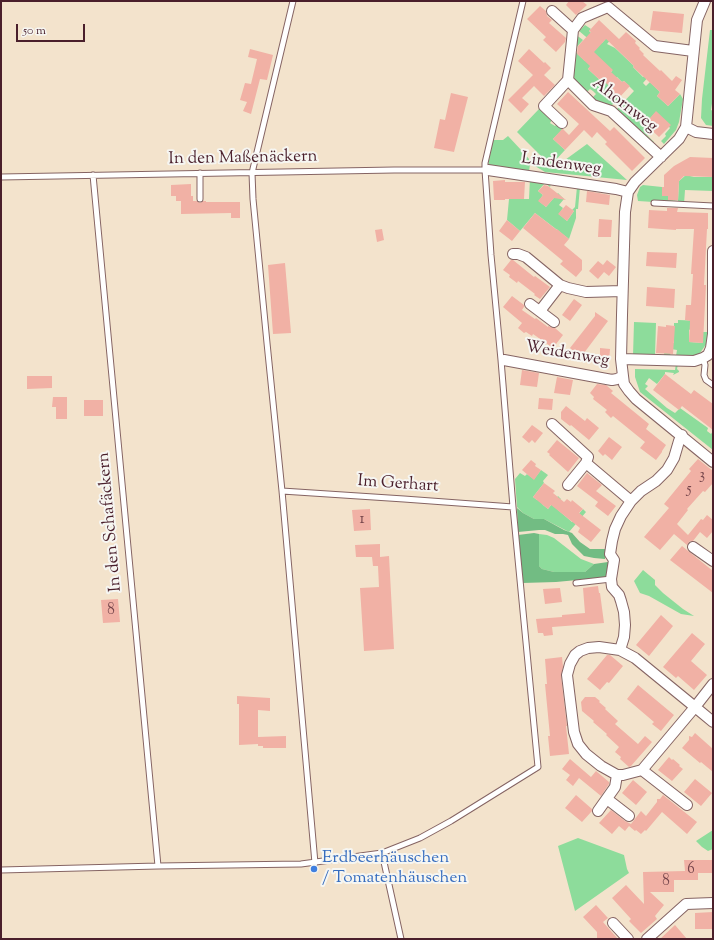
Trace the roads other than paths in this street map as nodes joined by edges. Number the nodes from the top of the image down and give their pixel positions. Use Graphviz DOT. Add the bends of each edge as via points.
graph roads {
  1 [pos="293,1"];
  2 [pos="523,1"];
  3 [pos="705,1"];
  4 [pos="605,4"];
  5 [pos="552,11"];
  6 [pos="573,30"];
  7 [pos="693,51"];
  8 [pos="568,80"];
  9 [pos="562,124"];
  10 [pos="686,127"];
  11 [pos="713,134"];
  12 [pos="661,156"];
  13 [pos="486,170"];
  14 [pos="200,173"];
  15 [pos="252,173"];
  16 [pos="93,175"];
  17 [pos="1,176"];
  18 [pos="628,192"];
  19 [pos="200,199"];
  20 [pos="654,203"];
  21 [pos="713,206"];
  22 [pos="713,250"];
  23 [pos="513,254"];
  24 [pos="560,285"];
  25 [pos="622,291"];
  26 [pos="530,304"];
  27 [pos="541,312"];
  28 [pos="554,322"];
  29 [pos="703,358"];
  30 [pos="621,359"];
  31 [pos="504,360"];
  32 [pos="623,376"];
  33 [pos="713,385"];
  34 [pos="552,424"];
  35 [pos="682,435"];
  36 [pos="713,462"];
  37 [pos="586,463"];
  38 [pos="568,485"];
  39 [pos="282,491"];
  40 [pos="631,501"];
  41 [pos="513,507"];
  42 [pos="693,547"];
  43 [pos="713,561"];
  44 [pos="611,579"];
  45 [pos="576,583"];
  46 [pos="620,650"];
  47 [pos="713,684"];
  48 [pos="695,707"];
  49 [pos="713,722"];
  50 [pos="642,770"];
  51 [pos="617,775"];
  52 [pos="607,799"];
  53 [pos="687,806"];
  54 [pos="598,811"];
  55 [pos="629,816"];
  56 [pos="382,853"];
  57 [pos="315,863"];
  58 [pos="158,866"];
  59 [pos="1,870"];
  60 [pos="713,904"];
  61 [pos="613,923"];
  62 [pos="401,939"];
  63 [pos="628,939"];
  64 [pos="647,939"];
  1 -- 15 [label="lane"];
  2 -- 13 [label="lane" via="485,164"];
  3 -- 7 [label="street" via="697,20"];
  4 -- 6 [label="street" via="582,18"];
  4 -- 7 [label="street" via="655,46"];
  5 -- 6 [label="street"];
  6 -- 8 [label="street, Ahornweg"];
  7 -- 10 [label="street"];
  8 -- 9 [label="street, Ahornweg" via="542,106"];
  8 -- 12 [label="street, Ahornweg" via="593,105 611,111"];
  10 -- 11 [label="street" via="696,132"];
  10 -- 12 [label="street" via="679,139"];
  12 -- 18 [label="street"];
  13 -- 15 [label="lane, In den Maßenäckern"];
  13 -- 18 [label="street, Lindenweg"];
  13 -- 41 [label="lane"];
  14 -- 15 [label="lane, In den Maßenäckern"];
  14 -- 16 [label="lane, In den Maßenäckern"];
  14 -- 19 [label="lane"];
  15 -- 39 [label="lane"];
  16 -- 17 [label="lane, In den Maßenäckern"];
  16 -- 58 [label="lane, In den Schafäckern"];
  18 -- 25 [label="street"];
  20 -- 21 [label="lane"];
  22 -- 29 [label="street" via="713,334 711,348"];
  23 -- 24 [label="street" via="526,257"];
  24 -- 25 [label="street" via="586,292"];
  24 -- 27 [label="street"];
  25 -- 30 [label="street"];
  26 -- 27 [label="street"];
  27 -- 28 [label="street"];
  29 -- 30 [label="street" via="694,362"];
  29 -- 33 [label="lane" via="704,375"];
  30 -- 32 [label="street"];
  31 -- 32 [label="street, Weidenweg" via="612,380"];
  32 -- 35 [label="street" via="624,384 629,391"];
  34 -- 37 [label="street" via="588,457"];
  35 -- 36 [label="street"];
  35 -- 40 [label="street" via="667,470"];
  37 -- 38 [label="street"];
  37 -- 40 [label="street"];
  39 -- 41 [label="lane, Im Gerhart"];
  39 -- 57 [label="lane"];
  40 -- 44 [label="street" via="621,516 612,540 610,554 614,560"];
  41 -- 56 [label="lane" via="538,767 451,821 420,838"];
  42 -- 43 [label="street"];
  44 -- 45 [label="lane"];
  44 -- 46 [label="street" via="612,587 619,595 624,612 624,637"];
  46 -- 48 [label="street" via="635,658"];
  46 -- 51 [label="street" via="599,647 580,651 570,664 567,675 574,732 578,744 601,766"];
  47 -- 48 [label="street"];
  48 -- 49 [label="street"];
  48 -- 50 [label="street"];
  50 -- 51 [label="street"];
  50 -- 53 [label="street"];
  51 -- 52 [label="street" via="615,787"];
  52 -- 54 [label="street"];
  52 -- 55 [label="street"];
  56 -- 57 [label="lane"];
  56 -- 62 [label="lane"];
  57 -- 58 [label="lane"];
  58 -- 59 [label="lane"];
  60 -- 64 [label="street" via="686,904"];
  61 -- 63 [label="street"];
}
